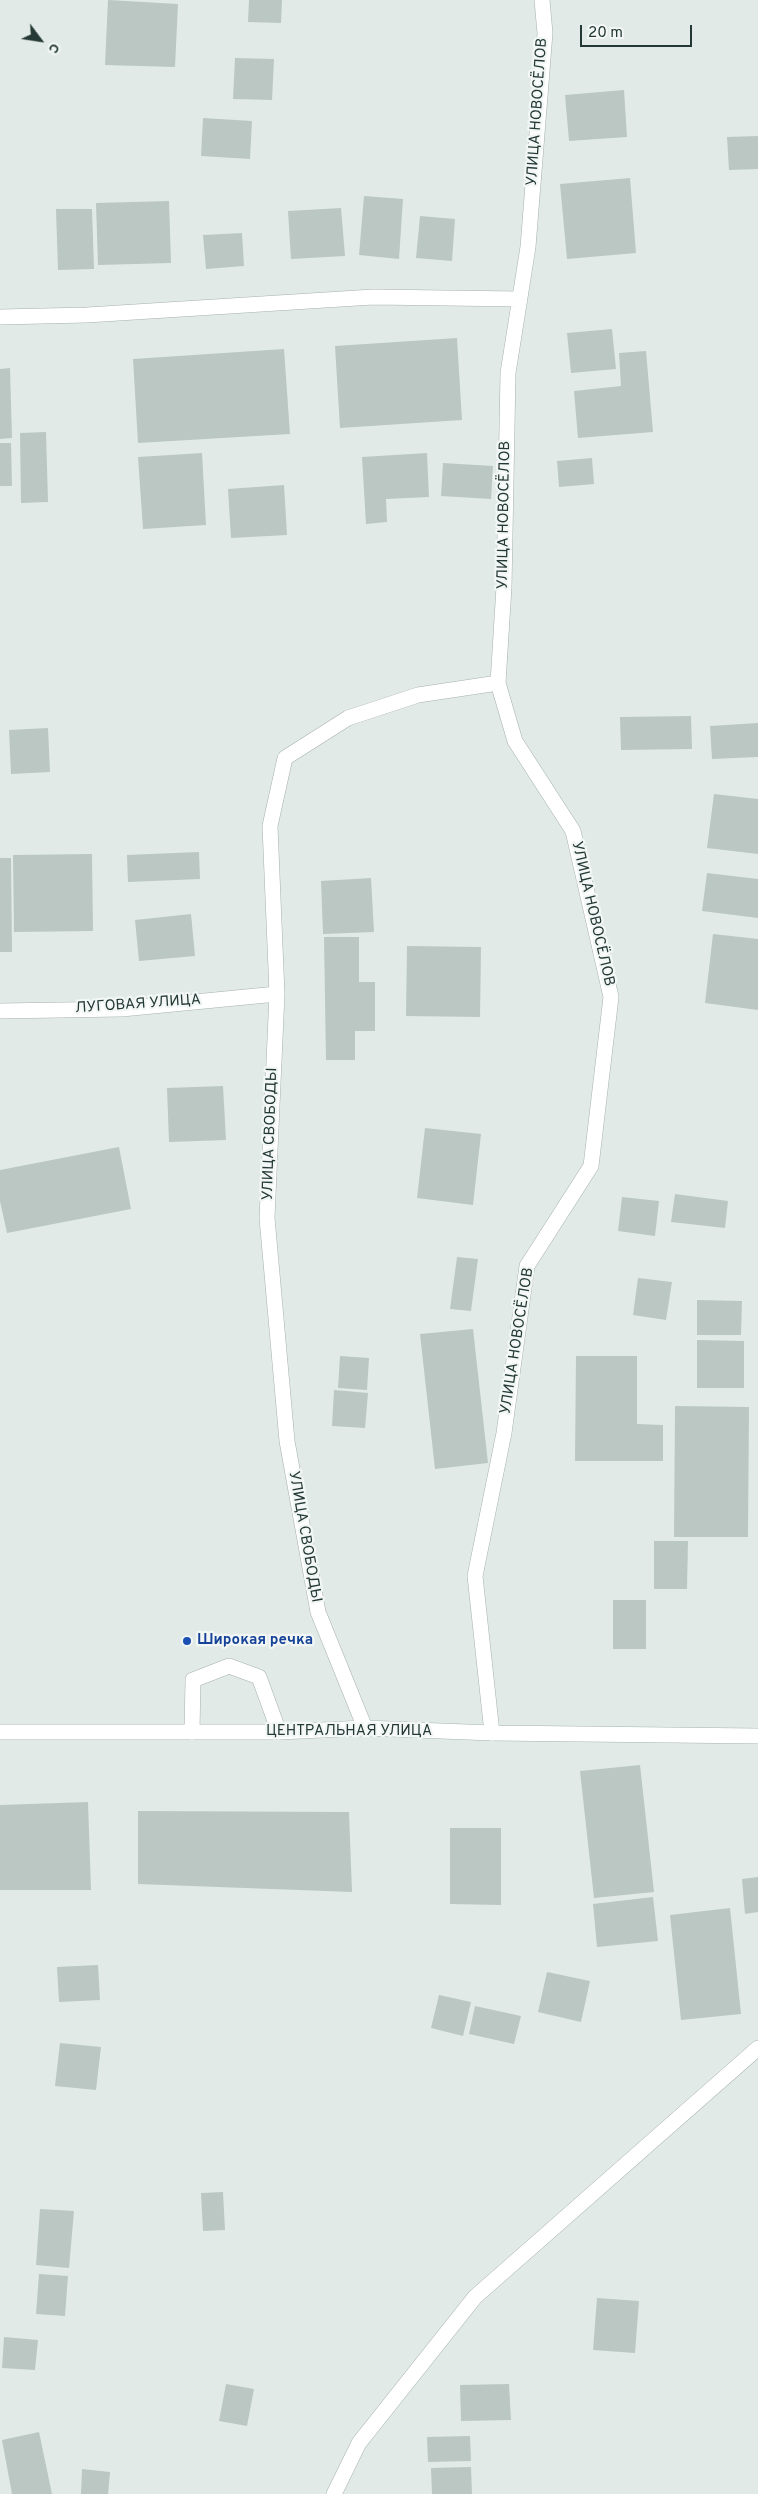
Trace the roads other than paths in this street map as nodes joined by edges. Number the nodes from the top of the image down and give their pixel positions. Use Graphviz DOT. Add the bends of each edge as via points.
graph roads {
  1 [pos="542,0"];
  2 [pos="519,298"];
  3 [pos="0,317"];
  4 [pos="498,683"];
  5 [pos="277,994"];
  6 [pos="0,1011"];
  7 [pos="365,1728"];
  8 [pos="0,1732"];
  9 [pos="192,1732"];
  10 [pos="279,1732"];
  11 [pos="492,1734"];
  12 [pos="758,1736"];
  13 [pos="758,2048"];
  14 [pos="334,2494"];
  1 -- 2 [label="street, УЛИЦА НОВОСЁЛОВ" via="544,33 528,247"];
  2 -- 3 [label="street" via="373,297"];
  2 -- 4 [label="street, УЛИЦА НОВОСЁЛОВ" via="508,373 504,587"];
  4 -- 5 [label="street, УЛИЦА СВОБОДЫ" via="418,695 348,718 285,758 270,826"];
  4 -- 11 [label="street, УЛИЦА НОВОСЁЛОВ" via="515,741 573,831 611,997 591,1166 527,1266 504,1433 475,1576"];
  5 -- 6 [label="street, ЛУГОВАЯ УЛИЦА" via="122,1009"];
  5 -- 7 [label="street, УЛИЦА СВОБОДЫ" via="268,1218 287,1441 318,1612"];
  7 -- 10 [label="street, ЦЕНТРАЛЬНАЯ УЛИЦА"];
  7 -- 11 [label="street, ЦЕНТРАЛЬНАЯ УЛИЦА"];
  8 -- 9 [label="street, ЦЕНТРАЛЬНАЯ УЛИЦА"];
  9 -- 10 [label="street, ЦЕНТРАЛЬНАЯ УЛИЦА"];
  9 -- 10 [label="street" via="193,1680 229,1666 259,1677"];
  11 -- 12 [label="street, ЦЕНТРАЛЬНАЯ УЛИЦА"];
  13 -- 14 [label="street" via="474,2297 360,2443"];
}
